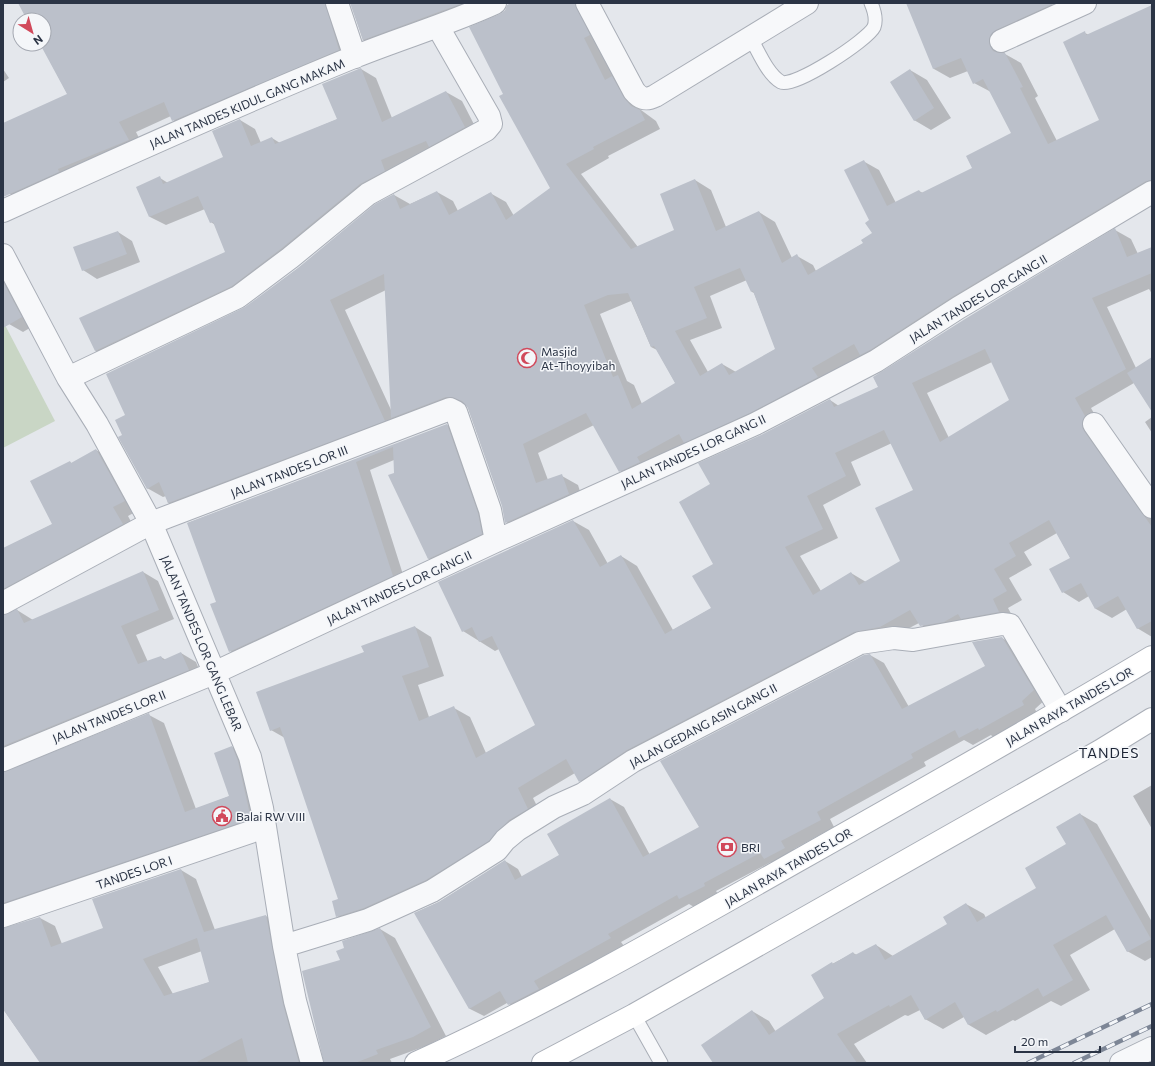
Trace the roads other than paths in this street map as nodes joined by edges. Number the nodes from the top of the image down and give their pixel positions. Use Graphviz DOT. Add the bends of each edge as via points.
graph roads {
  1 [pos="337,3"];
  2 [pos="587,3"];
  3 [pos="807,3"];
  4 [pos="871,3"];
  5 [pos="1085,3"];
  6 [pos="490,4"];
  7 [pos="438,27"];
  8 [pos="750,36"];
  9 [pos="1000,41"];
  10 [pos="355,57"];
  11 [pos="1152,192"];
  12 [pos="3,211"];
  13 [pos="3,255"];
  14 [pos="68,378"];
  15 [pos="1094,424"];
  16 [pos="1152,507"];
  17 [pos="151,523"];
  18 [pos="496,541"];
  19 [pos="3,602"];
  20 [pos="1152,657"];
  21 [pos="214,673"];
  22 [pos="1061,711"];
  23 [pos="1152,719"];
  24 [pos="3,760"];
  25 [pos="265,827"];
  26 [pos="3,916"];
  27 [pos="284,946"];
  28 [pos="634,1015"];
  29 [pos="1152,1048"];
  30 [pos="310,1058"];
  31 [pos="416,1063"];
  32 [pos="543,1063"];
  33 [pos="661,1063"];
  34 [pos="1121,1063"];
  1 -- 10 [label="street"];
  2 -- 8 [label="street" via="634,90 645,99 655,96"];
  3 -- 8 [label="street"];
  4 -- 8 [label="lane" via="875,18 874,26 868,34 832,61 794,82 780,82"];
  5 -- 9 [label="street"];
  6 -- 7 [label="street, JALAN TANDES KIDUL GANG MAKAM"];
  7 -- 10 [label="street, JALAN TANDES KIDUL GANG MAKAM"];
  7 -- 14 [label="street" via="489,116 491,124 486,130 368,194 242,294"];
  10 -- 12 [label="street, JALAN TANDES KIDUL GANG MAKAM"];
  11 -- 18 [label="street, JALAN TANDES LOR GANG II" via="869,364 755,424"];
  13 -- 14 [label="street, JALAN TANDES LOR GANG LEBAR"];
  14 -- 17 [label="street, JALAN TANDES LOR GANG LEBAR" via="97,424"];
  15 -- 16 [label="street"];
  17 -- 18 [label="street, JALAN TANDES LOR III" via="452,409 456,412 490,510"];
  17 -- 19 [label="street, JALAN TANDES LOR III"];
  17 -- 21 [label="street, JALAN TANDES LOR GANG LEBAR"];
  18 -- 21 [label="street, JALAN TANDES LOR GANG II"];
  20 -- 22 [label="main road, JALAN RAYA TANDES LOR"];
  21 -- 24 [label="street, JALAN TANDES LOR II"];
  21 -- 25 [label="street, JALAN TANDES LOR GANG LEBAR" via="250,757"];
  22 -- 27 [label="street, JALAN GEDANG ASIN GANG II" via="1010,625 1002,624 913,640 894,638 860,643 633,761 583,794 554,807 517,830 504,840 497,850 432,891 368,920"];
  22 -- 31 [label="main road, JALAN RAYA TANDES LOR" via="644,948 478,1035"];
  23 -- 28 [label="main road"];
  25 -- 26 [label="street, TANDES LOR I"];
  25 -- 27 [label="street, JALAN TANDES LOR GANG LEBAR"];
  27 -- 30 [label="street, JALAN TANDES LOR GANG LEBAR"];
  28 -- 32 [label="main road"];
  28 -- 33 [label="lane"];
  29 -- 34 [label="street"];
}
